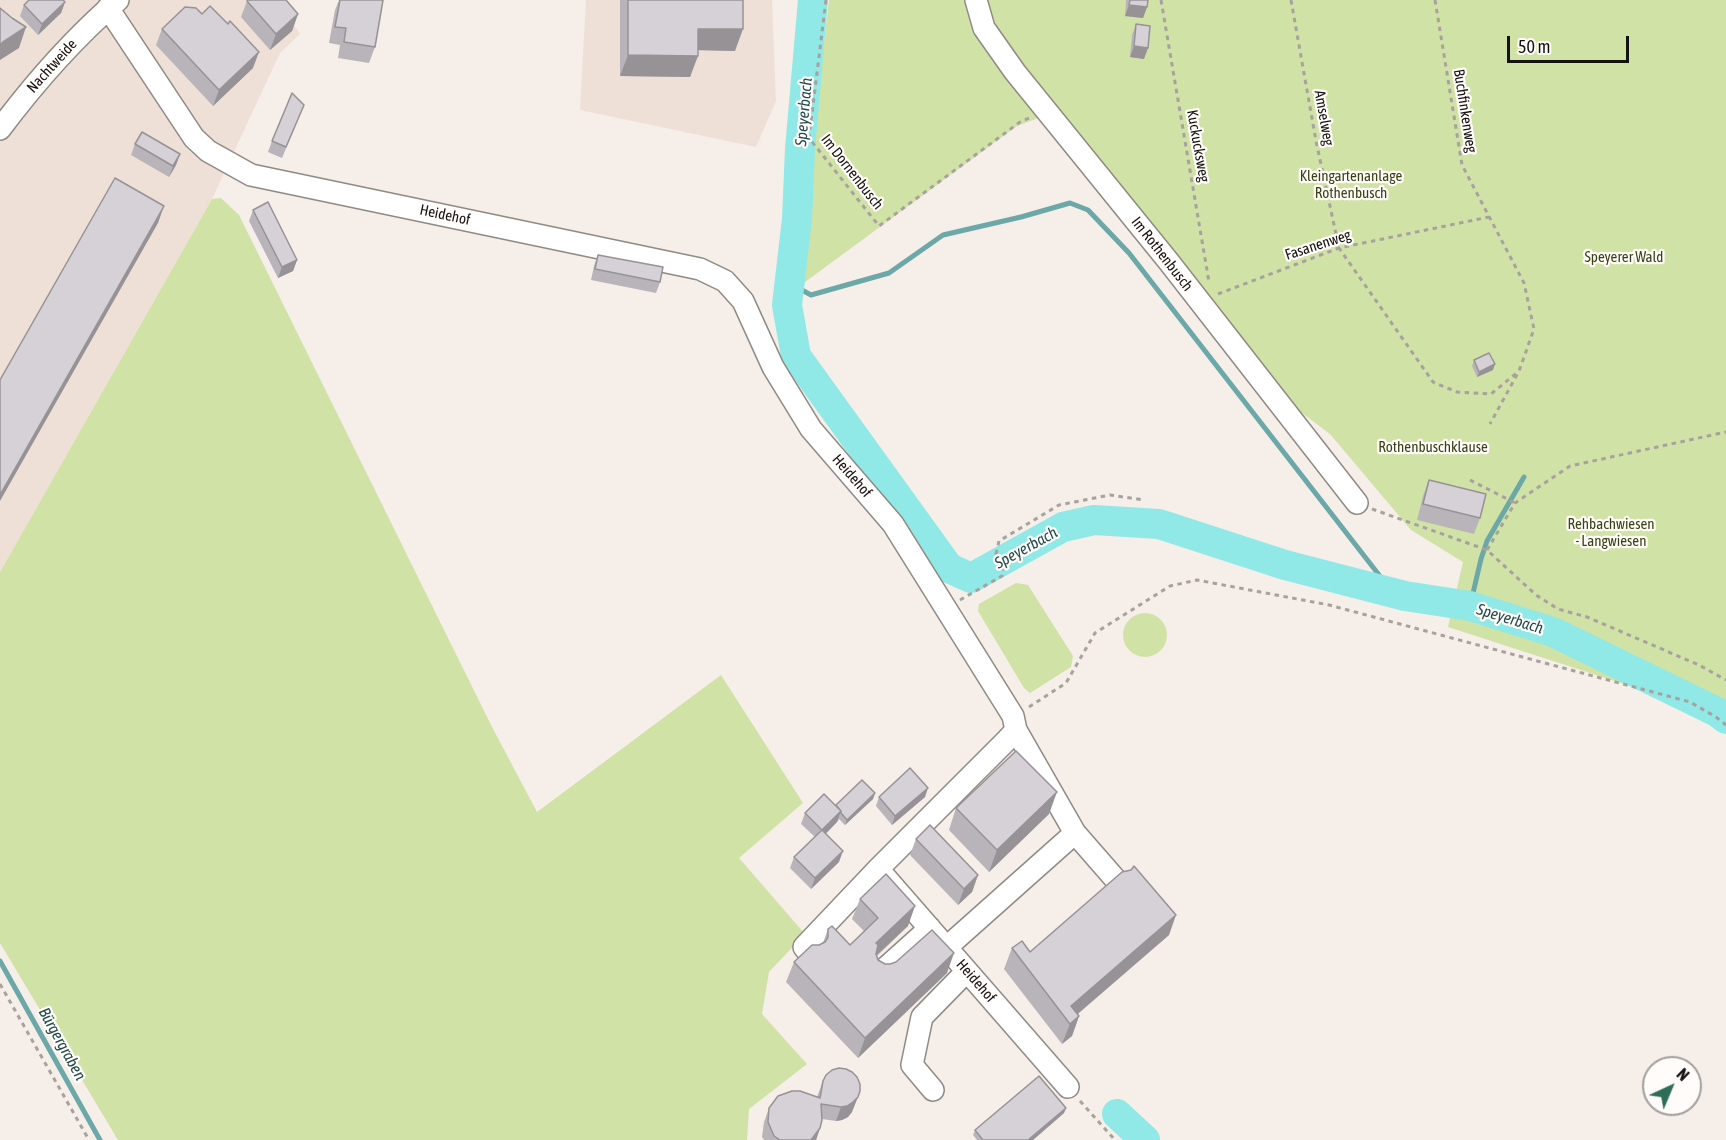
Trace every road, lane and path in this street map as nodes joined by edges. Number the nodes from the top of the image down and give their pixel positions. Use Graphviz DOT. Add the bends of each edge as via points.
graph roads {
  1 [pos="825,0"];
  2 [pos="976,0"];
  3 [pos="1161,0"];
  4 [pos="1291,0"];
  5 [pos="1435,0"];
  6 [pos="113,4"];
  7 [pos="1047,111"];
  8 [pos="0,129"];
  9 [pos="194,138"];
  10 [pos="1489,217"];
  11 [pos="1339,248"];
  12 [pos="1210,285"];
  13 [pos="1212,297"];
  14 [pos="1519,371"];
  15 [pos="1490,424"];
  16 [pos="1726,432"];
  17 [pos="1470,480"];
  18 [pos="1144,500"];
  19 [pos="1514,502"];
  20 [pos="1357,503"];
  21 [pos="1486,550"];
  22 [pos="945,608"];
  23 [pos="1726,680"];
  24 [pos="1014,723"];
  25 [pos="1726,725"];
  26 [pos="1075,834"];
  27 [pos="878,870"];
  28 [pos="1116,880"];
  29 [pos="930,928"];
  30 [pos="947,947"];
  31 [pos="809,953"];
  32 [pos="968,971"];
  33 [pos="882,972"];
  34 [pos="0,984"];
  35 [pos="1068,1087"];
  36 [pos="933,1090"];
  37 [pos="89,1140"];
  38 [pos="1114,1140"];
  1 -- 7 [label="path, Im Dornenbusch" via="809,138 879,226 1020,122"];
  2 -- 7 [label="street, Im Rothenbusch" via="984,28"];
  3 -- 12 [label="path, Kuckucksweg"];
  4 -- 11 [label="path, Amselweg"];
  5 -- 10 [label="path, Buchfinkenweg" via="1462,165"];
  6 -- 8 [label="street, Nachtweide" via="50,66"];
  6 -- 9 [label="street, Nachtweide"];
  7 -- 20 [label="street, Im Rothenbusch"];
  9 -- 22 [label="street, Heidehof" via="208,151 250,175 700,268 725,281 743,301 774,367 812,429 892,524"];
  10 -- 11 [label="path, Fasanenweg"];
  10 -- 14 [label="path, Buchfinkenweg" via="1524,283 1534,329"];
  11 -- 13 [label="path, Fasanenweg"];
  11 -- 14 [label="path, Amselweg" via="1433,382 1457,392 1491,394"];
  14 -- 15 [label="path, Buchfinkenweg"];
  16 -- 19 [label="path" via="1570,466"];
  17 -- 19 [label="path"];
  18 -- 22 [label="path" via="1110,495 1059,506 999,541 996,554 1003,567 1002,576"];
  19 -- 21 [label="path"];
  20 -- 21 [label="path"];
  21 -- 23 [label="path" via="1558,609 1587,617"];
  22 -- 24 [label="street, Heidehof"];
  24 -- 25 [label="path" via="1066,683 1095,633 1170,586 1197,580 1329,605 1690,702"];
  24 -- 26 [label="street, Heidehof"];
  24 -- 27 [label="street"];
  26 -- 28 [label="street, Heidehof"];
  26 -- 30 [label="street"];
  27 -- 29 [label="street, Heidehof"];
  27 -- 31 [label="street" via="804,947"];
  29 -- 30 [label="street, Heidehof"];
  29 -- 33 [label="street"];
  30 -- 32 [label="street, Heidehof"];
  32 -- 35 [label="street, Heidehof"];
  32 -- 36 [label="street" via="922,1017 912,1065"];
  34 -- 37 [label="path"];
  35 -- 38 [label="path"];
}
